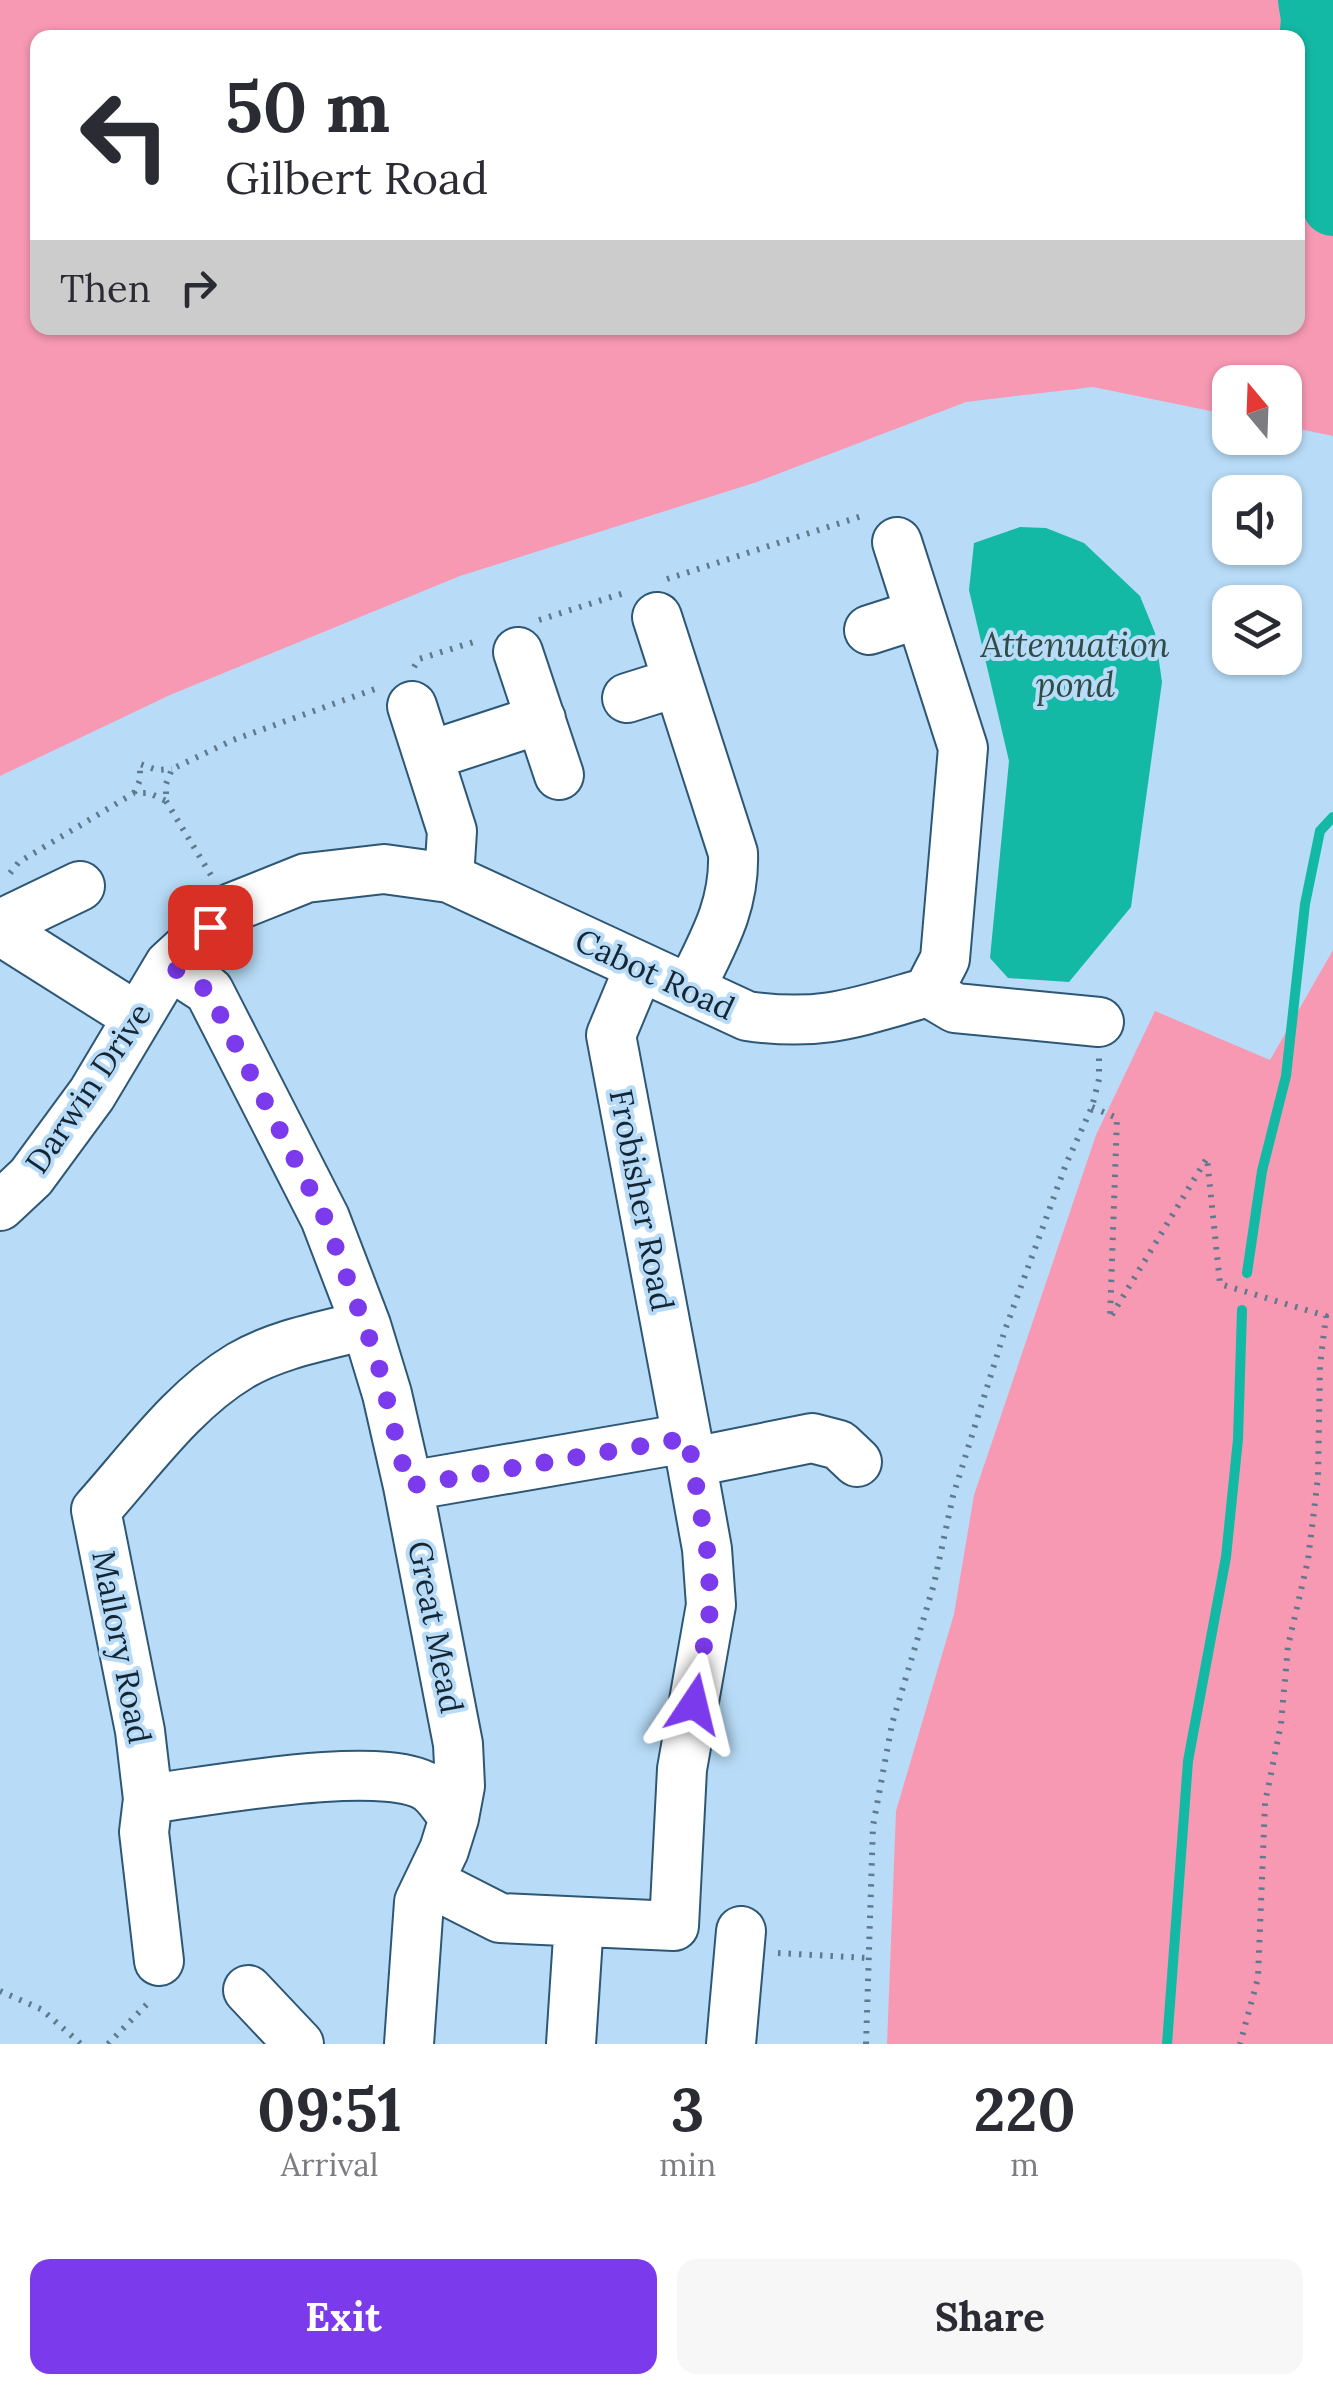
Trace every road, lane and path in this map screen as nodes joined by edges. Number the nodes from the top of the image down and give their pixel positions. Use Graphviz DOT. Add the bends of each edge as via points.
graph roads {
  1 [pos="897,542"];
  2 [pos="655,595"];
  3 [pos="920,614"];
  4 [pos="869,630"];
  5 [pos="515,636"];
  6 [pos="678,682"];
  7 [pos="403,689"];
  8 [pos="627,698"];
  9 [pos="541,719"];
  10 [pos="428,756"];
  11 [pos="172,769"];
  12 [pos="559,775"];
  13 [pos="134,793"];
  14 [pos="166,801"];
  15 [pos="449,878"];
  16 [pos="0,886"];
  17 [pos="80,886"];
  18 [pos="231,908"];
  19 [pos="169,965"];
  20 [pos="640,968"];
  21 [pos="690,989"];
  22 [pos="928,992"];
  23 [pos="137,1017"];
  24 [pos="1099,1022"];
  25 [pos="1092,1107"];
  26 [pos="0,1206"];
  27 [pos="1330,1317"];
  28 [pos="366,1325"];
  29 [pos="690,1450"];
  30 [pos="857,1462"];
  31 [pos="408,1486"];
  32 [pos="148,1799"];
  33 [pos="454,1818"];
  34 [pos="428,1882"];
  35 [pos="579,1922"];
  36 [pos="674,1926"];
  37 [pos="750,1931"];
  38 [pos="868,1958"];
  39 [pos="158,1961"];
  40 [pos="0,1990"];
  41 [pos="248,1990"];
  42 [pos="82,2044"];
  43 [pos="108,2044"];
  44 [pos="299,2044"];
  45 [pos="410,2044"];
  46 [pos="571,2044"];
  47 [pos="731,2044"];
  48 [pos="866,2044"];
  49 [pos="1240,2044"];
  1 -- 2 [label="path" via="884,509"];
  1 -- 3 [label="street"];
  2 -- 5 [label="path"];
  2 -- 6 [label="street"];
  3 -- 4 [label="street"];
  3 -- 22 [label="street" via="962,748 945,959"];
  5 -- 7 [label="path" via="419,659"];
  5 -- 9 [label="street"];
  6 -- 8 [label="street"];
  6 -- 21 [label="street" via="732,853 734,882"];
  7 -- 10 [label="street"];
  7 -- 11 [label="path" via="234,740"];
  9 -- 10 [label="street"];
  9 -- 12 [label="street"];
  10 -- 15 [label="street" via="452,831"];
  11 -- 13 [label="path" via="140,764"];
  11 -- 14 [label="path"];
  13 -- 14 [label="path"];
  13 -- 16 [label="path" via="19,862"];
  14 -- 18 [label="path"];
  15 -- 18 [label="street, Cabot Road" via="384,870 306,878"];
  15 -- 20 [label="street, Cabot Road"];
  17 -- 23 [label="street" via="5,922 14,940"];
  18 -- 19 [label="street, Cabot Road"];
  19 -- 23 [label="street, Darwin Drive"];
  19 -- 28 [label="street, Great Mead" via="208,991 325,1218"];
  20 -- 21 [label="street, Cabot Road"];
  20 -- 29 [label="street, Frobisher Road" via="611,1036"];
  21 -- 22 [label="street, Cabot Road" via="748,1016 790,1022 831,1020"];
  22 -- 24 [label="street" via="955,1008"];
  23 -- 26 [label="street, Darwin Drive" via="92,1094 31,1177"];
  24 -- 25 [label="path"];
  25 -- 27 [label="path" via="1117,1118 1110,1318 1207,1158 1220,1284"];
  25 -- 38 [label="path" via="1005,1330 892,1724 873,1826"];
  27 -- 49 [label="path" via="1320,1365 1310,1543 1265,1803 1258,1978"];
  28 -- 31 [label="street, Great Mead"];
  28 -- 32 [label="street, Mallory Road" via="285,1346 202,1392 96,1510"];
  29 -- 30 [label="street" via="812,1438 840,1446"];
  29 -- 31 [label="street"];
  29 -- 36 [label="street, Frobisher Road" via="711,1605 682,1769"];
  31 -- 33 [label="street, Great Mead" via="458,1744"];
  32 -- 33 [label="street" via="350,1773 428,1788"];
  32 -- 39 [label="street" via="144,1832"];
  33 -- 34 [label="street, Great Mead"];
  34 -- 35 [label="street" via="500,1918"];
  34 -- 45 [label="street, Great Mead" via="414,1943"];
  35 -- 36 [label="street"];
  35 -- 46 [label="street"];
  36 -- 37 [label="street"];
  37 -- 38 [label="path" via="762,1952"];
  37 -- 47 [label="street"];
  38 -- 48 [label="path"];
  39 -- 43 [label="path" via="148,2005"];
  40 -- 42 [label="path" via="41,2010"];
  41 -- 44 [label="street"];
}
